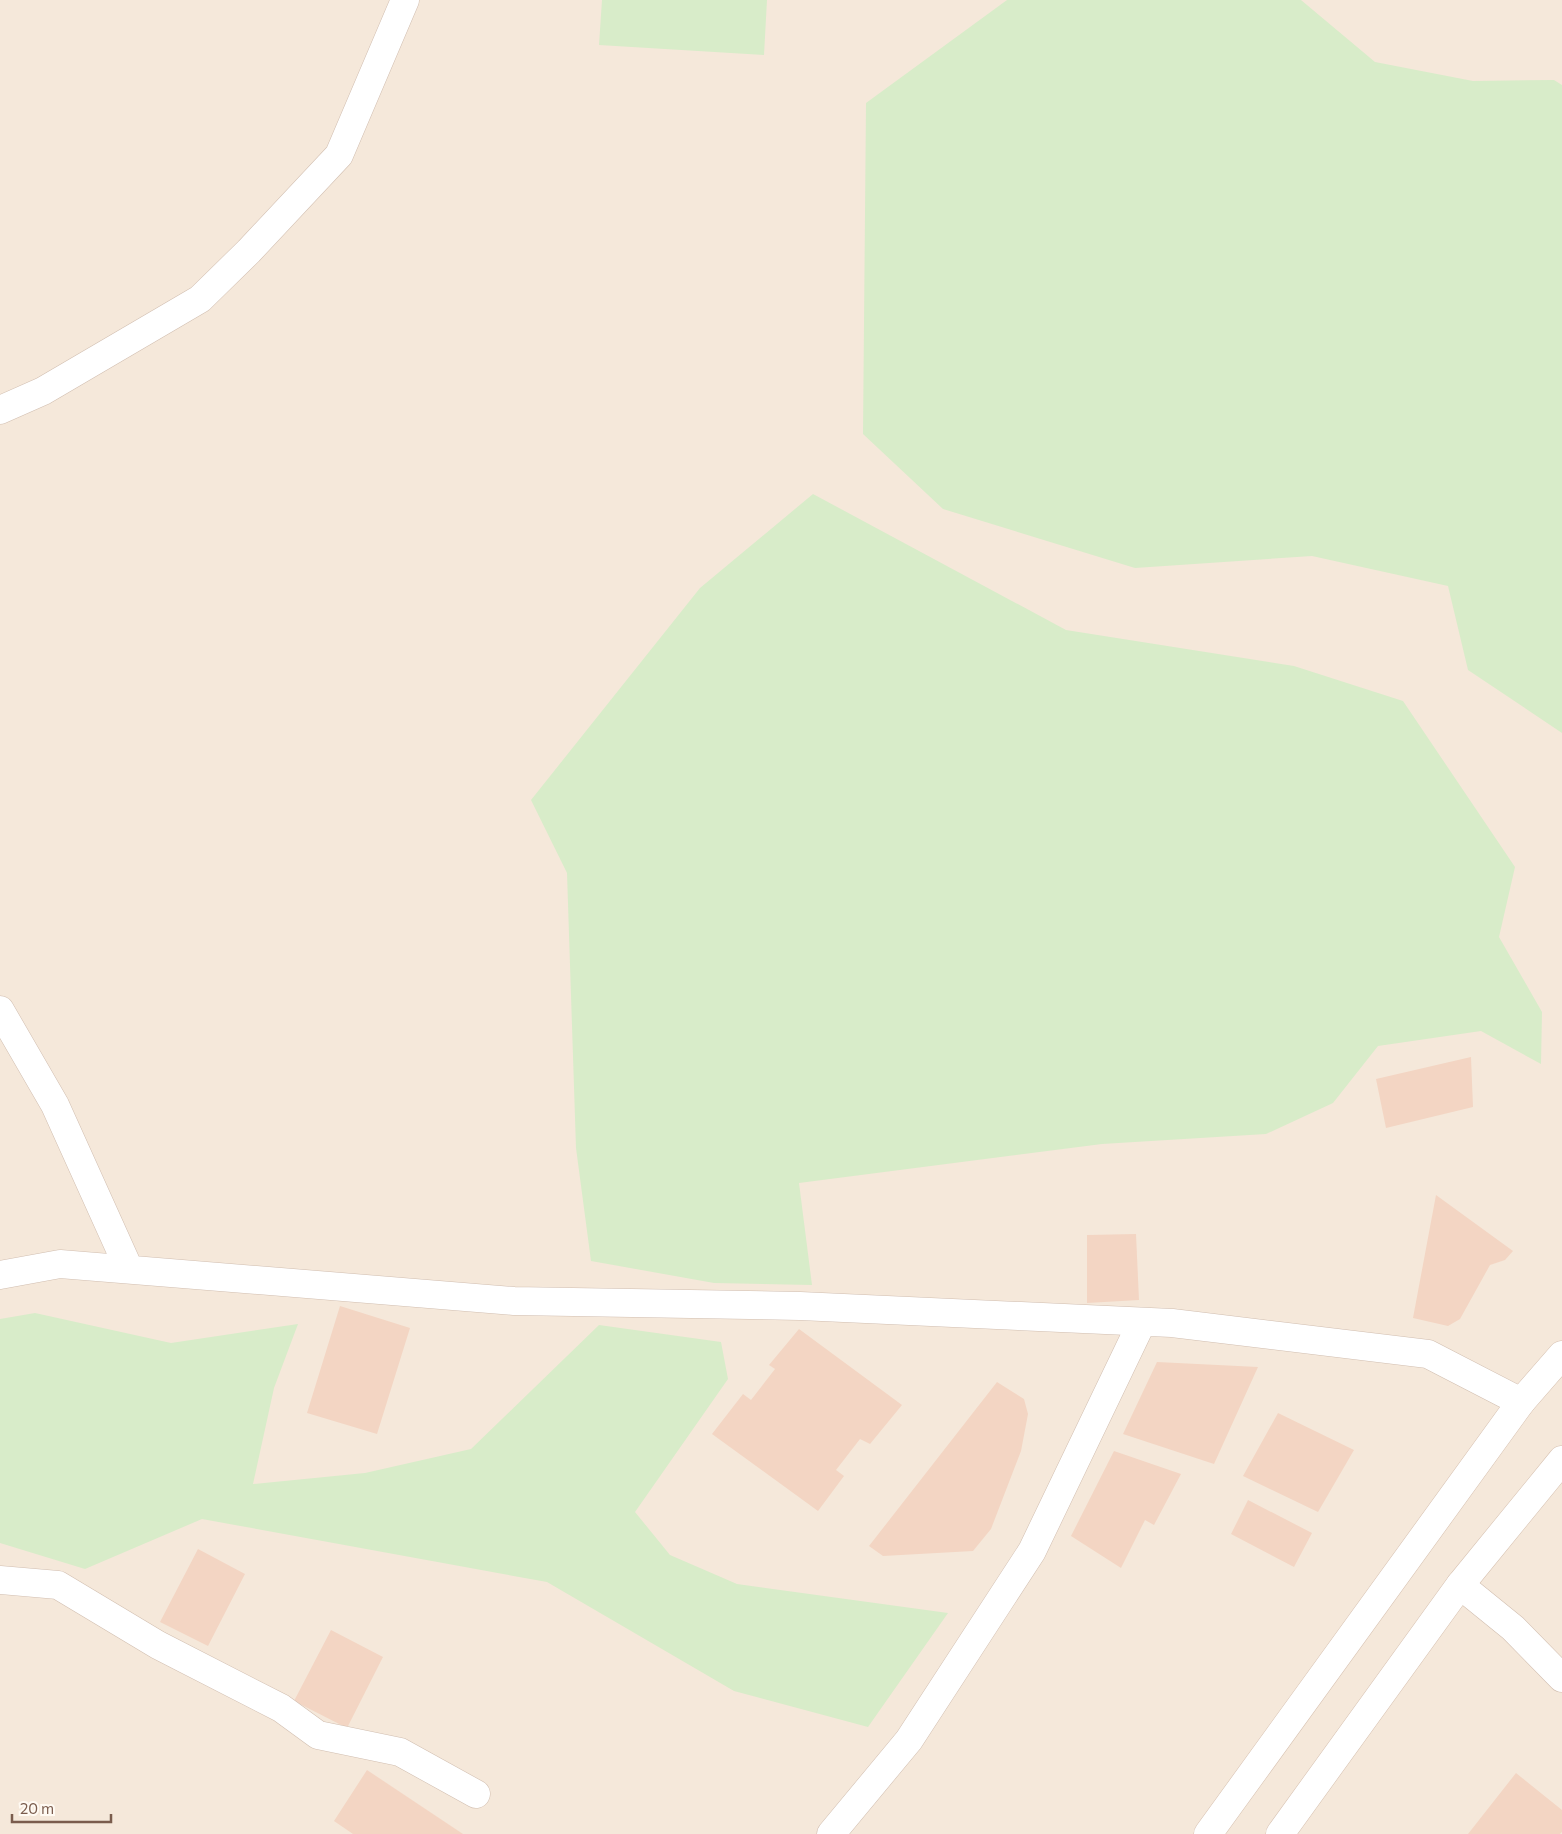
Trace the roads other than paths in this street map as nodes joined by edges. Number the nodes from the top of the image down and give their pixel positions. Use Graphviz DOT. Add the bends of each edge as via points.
graph roads {
  1 [pos="405,0"];
  2 [pos="0,410"];
  3 [pos="0,1010"];
  4 [pos="130,1269"];
  5 [pos="0,1275"];
  6 [pos="1142,1322"];
  7 [pos="1562,1355"];
  8 [pos="1521,1402"];
  9 [pos="1562,1460"];
  10 [pos="0,1580"];
  11 [pos="1460,1585"];
  12 [pos="1562,1678"];
  13 [pos="476,1794"];
  14 [pos="831,1834"];
  15 [pos="1208,1834"];
  16 [pos="1280,1834"];
  1 -- 2 [label="street" via="339,155 249,251 200,299 43,391"];
  3 -- 4 [label="street" via="55,1106"];
  4 -- 5 [label="street" via="60,1264"];
  4 -- 6 [label="street" via="514,1301 800,1306"];
  6 -- 8 [label="street" via="1172,1322 1428,1354"];
  6 -- 14 [label="street" via="1032,1551 910,1740"];
  7 -- 8 [label="street"];
  8 -- 15 [label="street"];
  9 -- 11 [label="street"];
  10 -- 13 [label="street" via="58,1585 158,1645 281,1708 318,1735 400,1752"];
  11 -- 12 [label="street" via="1513,1628"];
  11 -- 16 [label="street"];
}
